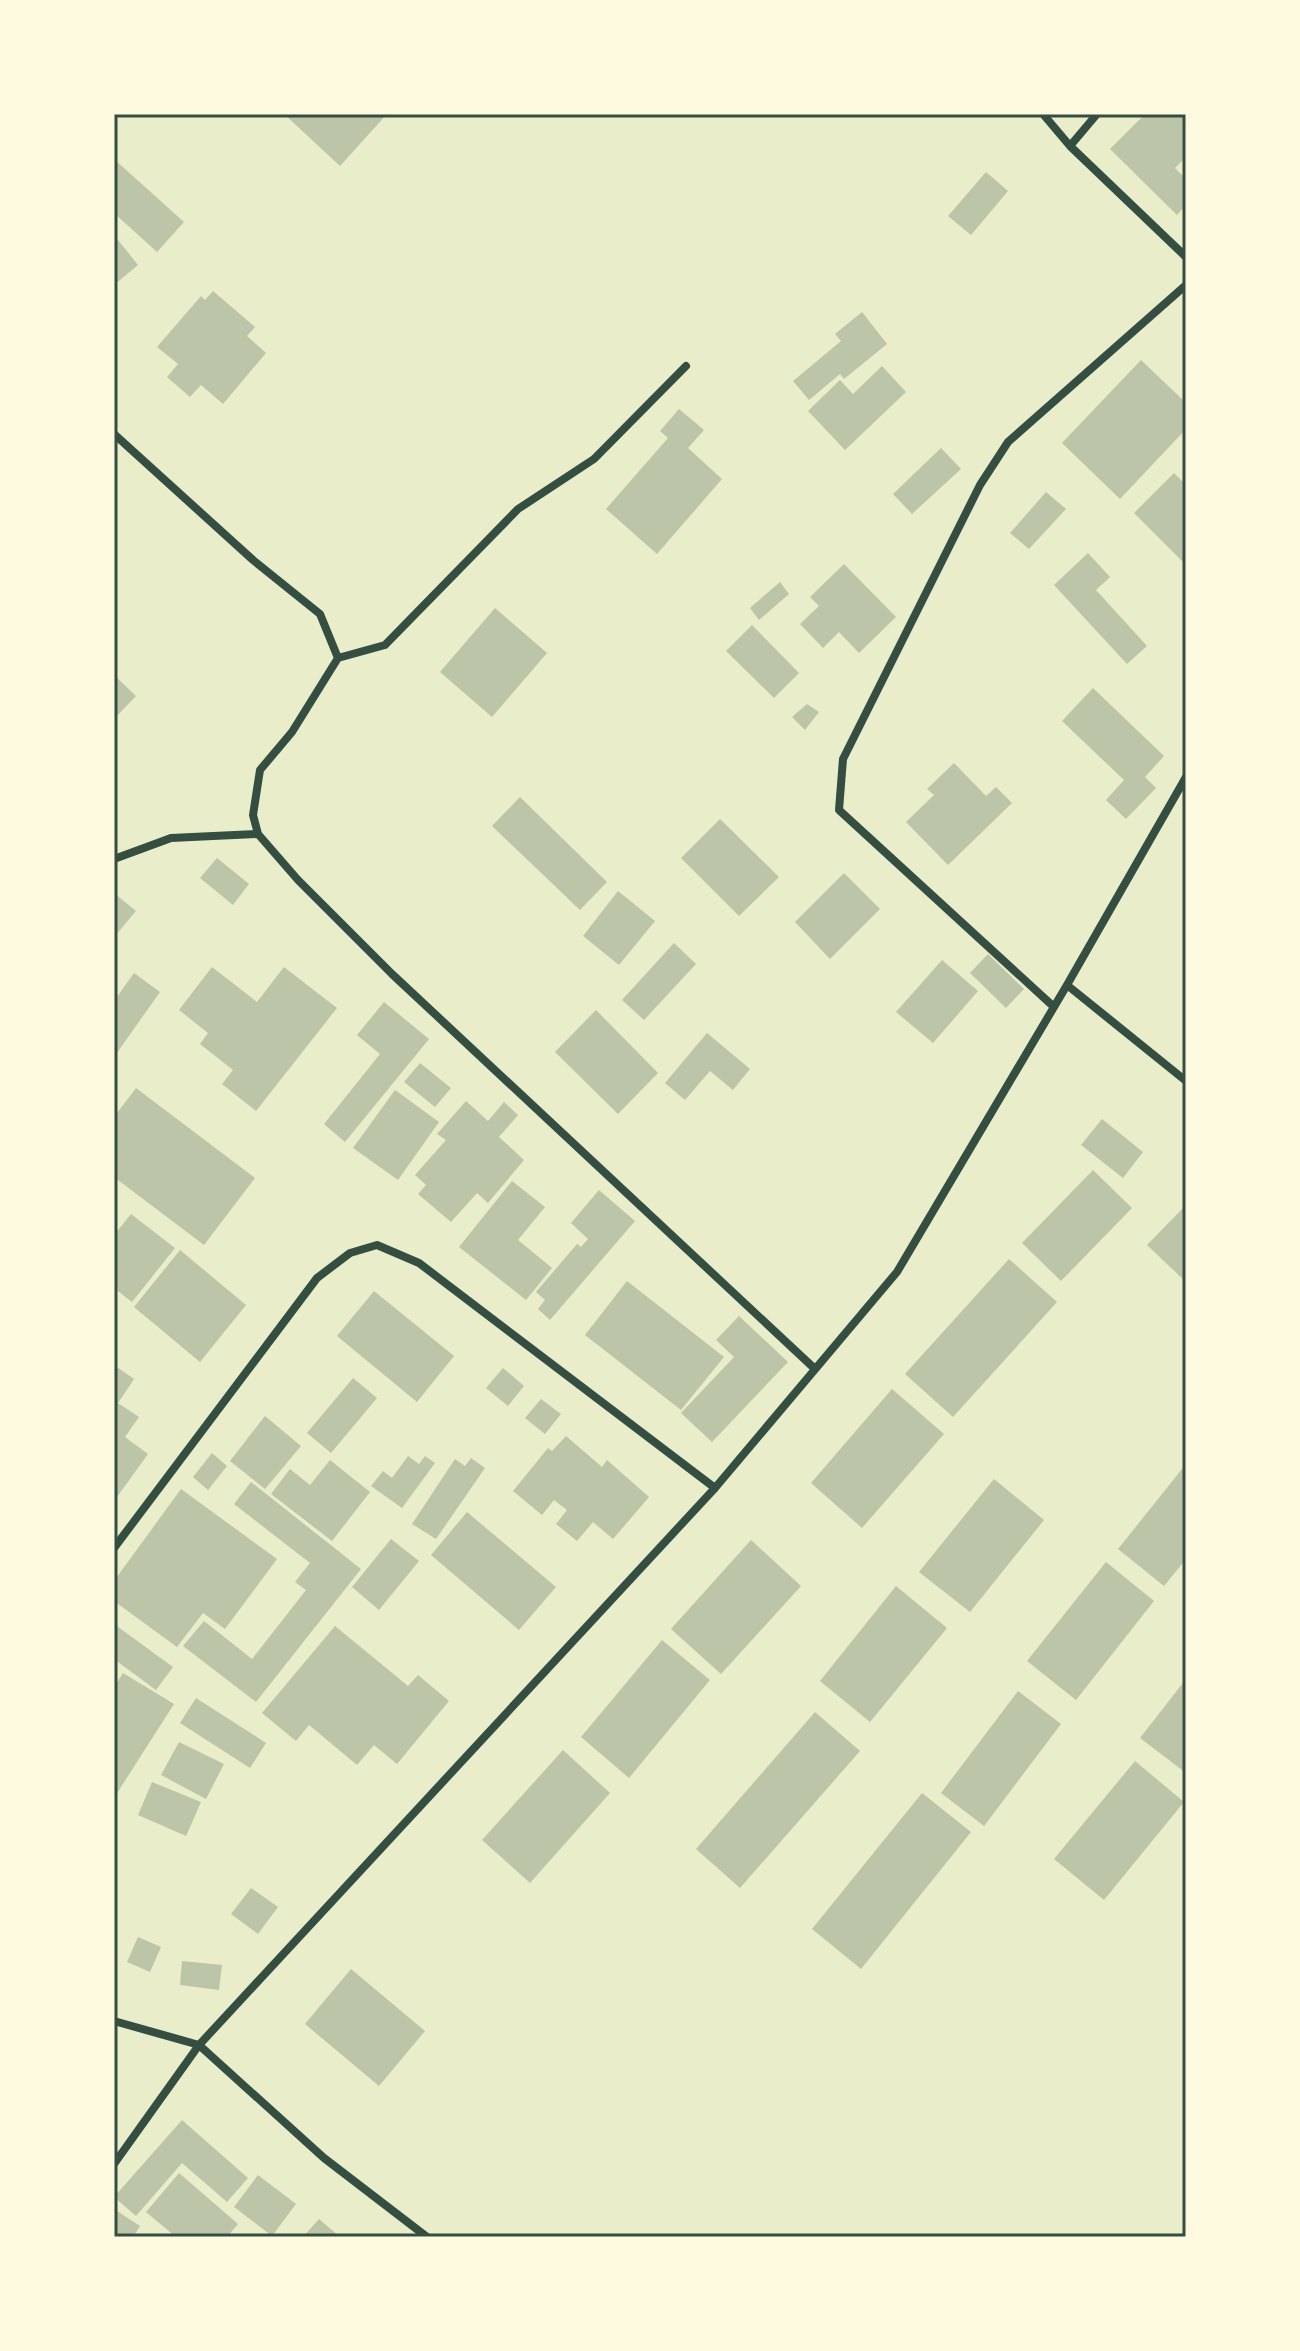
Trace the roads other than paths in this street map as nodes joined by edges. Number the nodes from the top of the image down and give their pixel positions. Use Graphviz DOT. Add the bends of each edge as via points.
graph roads {
  1 [pos="1043,114"];
  2 [pos="1097,114"];
  3 [pos="1070,146"];
  4 [pos="1186,257"];
  5 [pos="1186,285"];
  6 [pos="686,366"];
  7 [pos="114,434"];
  8 [pos="338,658"];
  9 [pos="1186,777"];
  10 [pos="258,834"];
  11 [pos="114,859"];
  12 [pos="1067,985"];
  13 [pos="1054,1007"];
  14 [pos="1186,1081"];
  15 [pos="815,1369"];
  16 [pos="715,1488"];
  17 [pos="114,1548"];
  18 [pos="114,2021"];
  19 [pos="199,2045"];
  20 [pos="114,2164"];
  21 [pos="427,2237"];
  1 -- 3 [label="street"];
  2 -- 3 [label="street"];
  3 -- 4 [label="street"];
  5 -- 13 [label="street" via="1008,442 980,485 843,759 839,810"];
  6 -- 8 [label="street" via="594,459 518,509 385,645"];
  7 -- 8 [label="street" via="320,614"];
  8 -- 10 [label="street" via="292,732 260,770 253,815"];
  9 -- 12 [label="street"];
  10 -- 11 [label="street" via="171,838"];
  10 -- 15 [label="street" via="392,974"];
  12 -- 13 [label="street"];
  12 -- 14 [label="street"];
  13 -- 15 [label="street" via="897,1272"];
  15 -- 16 [label="street"];
  16 -- 17 [label="street" via="419,1263 377,1245 350,1253 317,1278"];
  16 -- 19 [label="street"];
  18 -- 19 [label="street"];
  19 -- 20 [label="street"];
  19 -- 21 [label="street" via="324,2158"];
}
